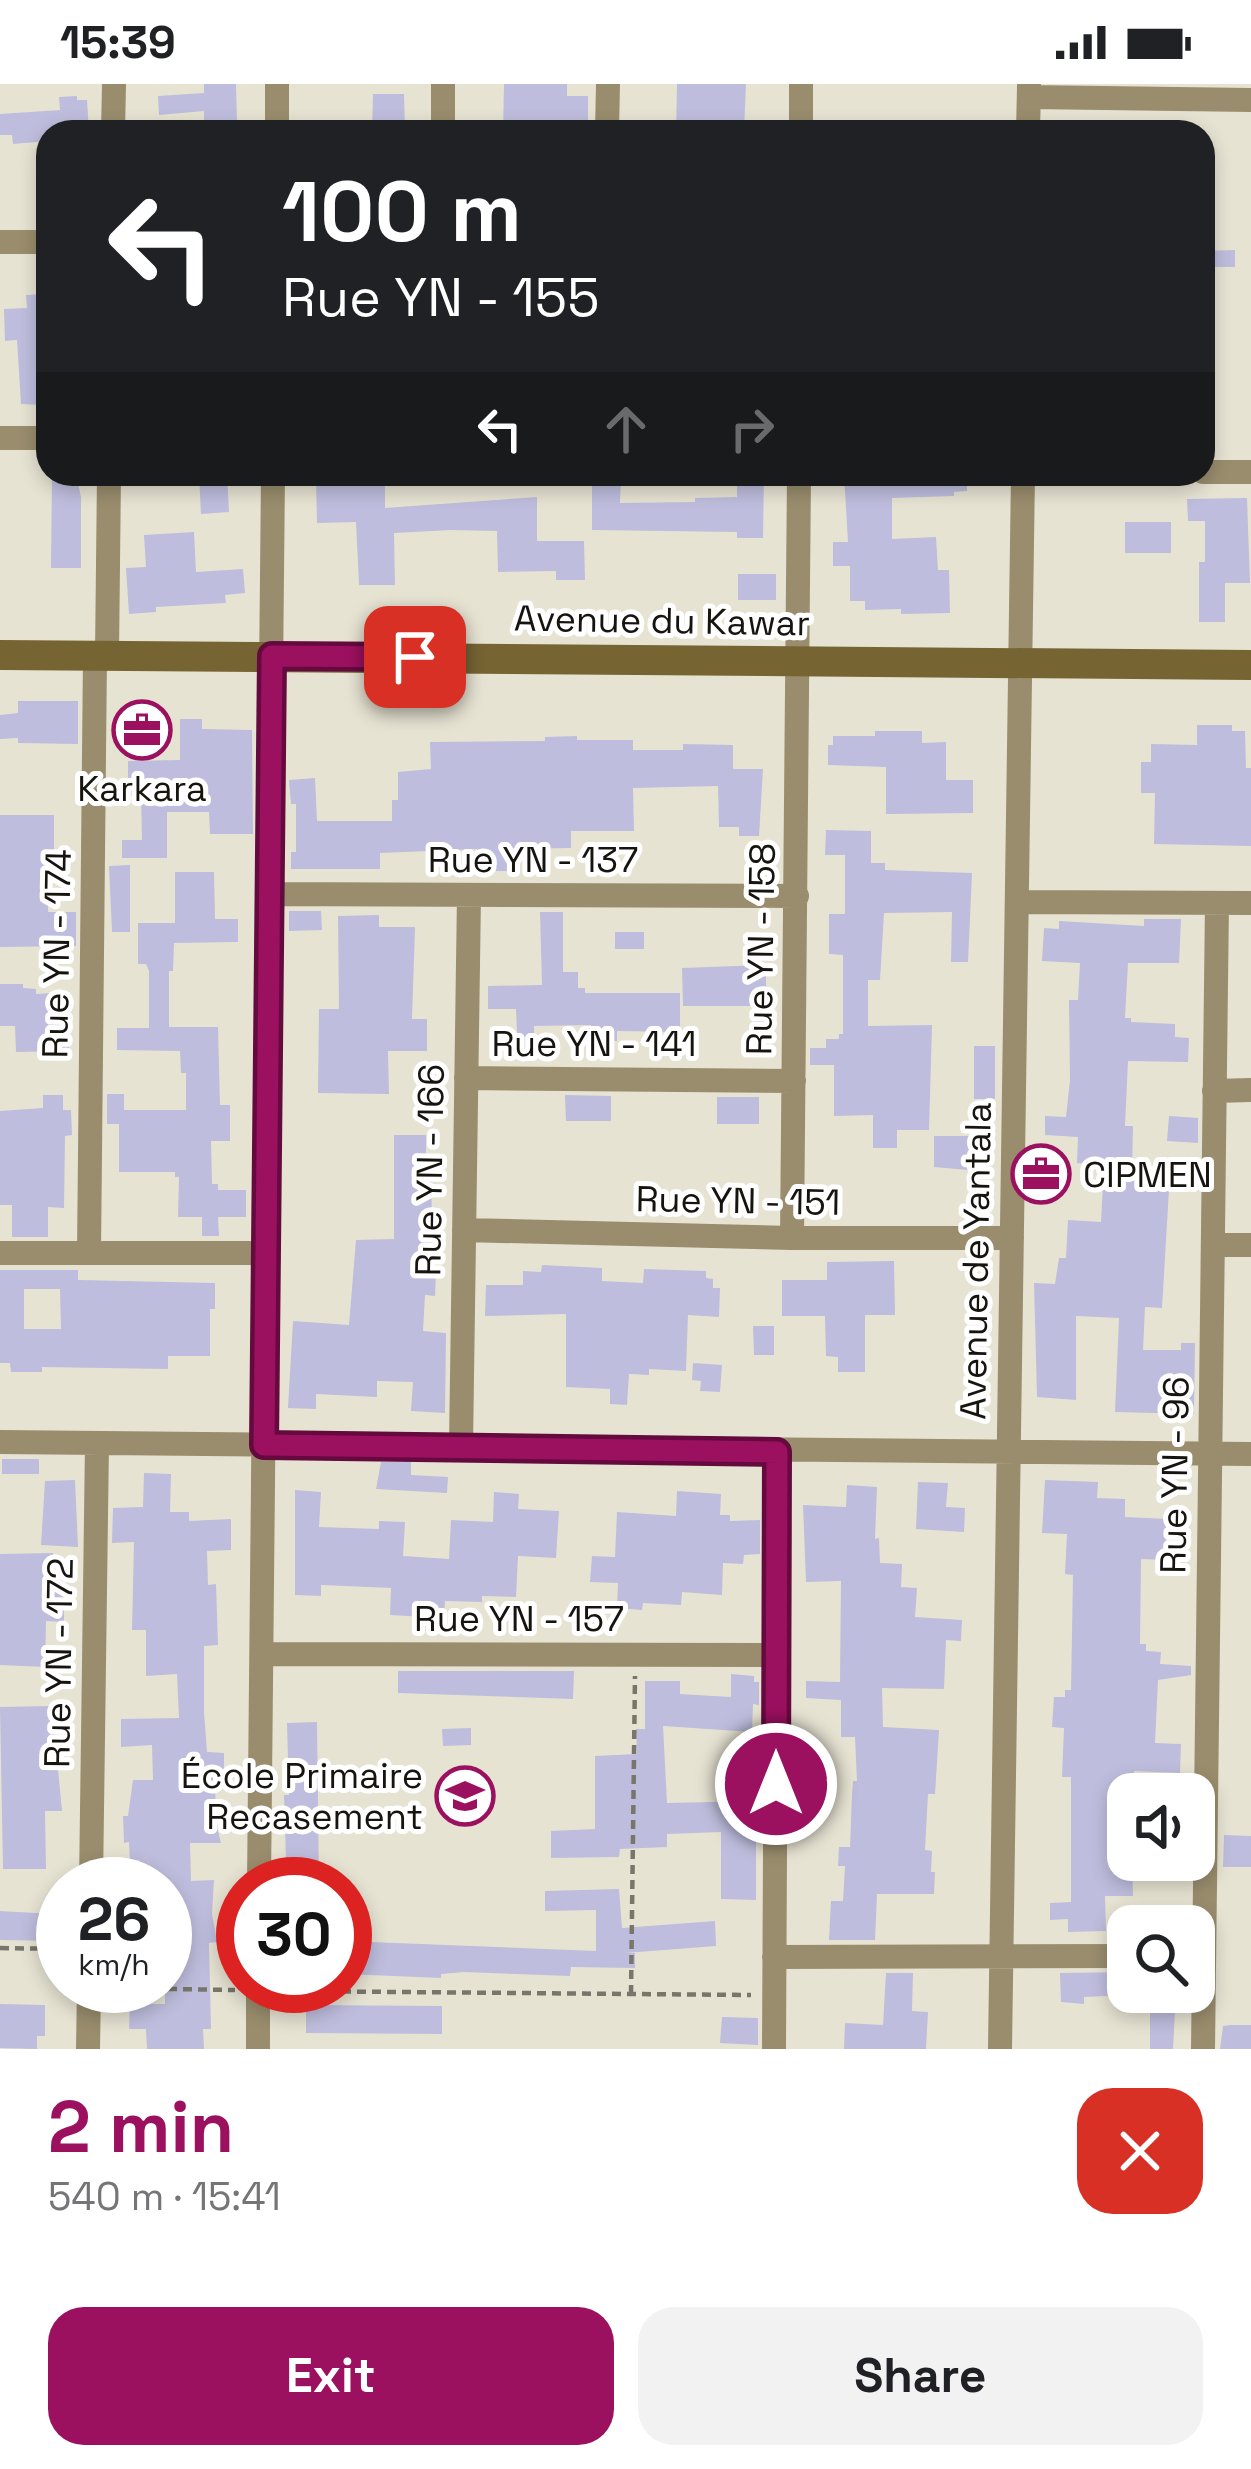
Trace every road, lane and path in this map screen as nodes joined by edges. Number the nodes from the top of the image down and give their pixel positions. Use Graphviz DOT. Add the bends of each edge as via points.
graph roads {
  1 [pos="114,84"];
  2 [pos="277,84"];
  3 [pos="443,84"];
  4 [pos="608,84"];
  5 [pos="801,84"];
  6 [pos="1029,91"];
  7 [pos="1251,100"];
  8 [pos="113,120"];
  9 [pos="277,120"];
  10 [pos="442,120"];
  11 [pos="607,120"];
  12 [pos="801,120"];
  13 [pos="0,242"];
  14 [pos="36,242"];
  15 [pos="0,438"];
  16 [pos="36,438"];
  17 [pos="1215,472"];
  18 [pos="1251,472"];
  19 [pos="108,486"];
  20 [pos="273,486"];
  21 [pos="799,486"];
  22 [pos="1023,486"];
  23 [pos="0,655"];
  24 [pos="101,655"];
  25 [pos="272,656"];
  26 [pos="798,660"];
  27 [pos="1020,664"];
  28 [pos="1251,664"];
  29 [pos="269,894"];
  30 [pos="469,895"];
  31 [pos="797,896"];
  32 [pos="1017,902"];
  33 [pos="1217,903"];
  34 [pos="1251,903"];
  35 [pos="466,1078"];
  36 [pos="794,1081"];
  37 [pos="1214,1090"];
  38 [pos="1251,1090"];
  39 [pos="464,1230"];
  40 [pos="792,1238"];
  41 [pos="1012,1238"];
  42 [pos="1213,1244"];
  43 [pos="1251,1245"];
  44 [pos="0,1253"];
  45 [pos="89,1253"];
  46 [pos="266,1253"];
  47 [pos="0,1442"];
  48 [pos="97,1443"];
  49 [pos="264,1445"];
  50 [pos="461,1446"];
  51 [pos="777,1452"];
  52 [pos="1009,1454"];
  53 [pos="1210,1454"];
  54 [pos="1251,1454"];
  55 [pos="262,1654"];
  56 [pos="635,1654"];
  57 [pos="776,1655"];
  58 [pos="91,1857"];
  59 [pos="259,1857"];
  60 [pos="1200,1905"];
  61 [pos="0,1948"];
  62 [pos="36,1949"];
  63 [pos="774,1957"];
  64 [pos="1107,1957"];
  65 [pos="1001,1958"];
  66 [pos="372,1990"];
  67 [pos="631,1994"];
  68 [pos="774,1996"];
  69 [pos="89,2013"];
  70 [pos="258,2013"];
  71 [pos="1201,2013"];
  72 [pos="88,2049"];
  73 [pos="258,2049"];
  74 [pos="774,2049"];
  75 [pos="1000,2049"];
  76 [pos="1203,2049"];
  1 -- 8 [label="street"];
  2 -- 9 [label="street"];
  3 -- 10 [label="street"];
  4 -- 11 [label="street"];
  5 -- 12 [label="street"];
  6 -- 7 [label="street"];
  13 -- 14 [label="street"];
  15 -- 16 [label="street"];
  17 -- 18 [label="street"];
  19 -- 24 [label="street, Rue YN - 174"];
  20 -- 25 [label="street"];
  21 -- 26 [label="street, Rue YN - 158"];
  22 -- 27 [label="street, Avenue de Yantala"];
  23 -- 24 [label="street, Avenue du Kawar"];
  24 -- 25 [label="street, Avenue du Kawar"];
  24 -- 45 [label="street, Rue YN - 174"];
  25 -- 26 [label="street, Avenue du Kawar"];
  25 -- 29 [label="street"];
  26 -- 27 [label="street, Avenue du Kawar"];
  26 -- 31 [label="street, Rue YN - 158"];
  27 -- 28 [label="street, Avenue du Kawar"];
  27 -- 32 [label="street, Avenue de Yantala"];
  29 -- 30 [label="street, Rue YN - 137"];
  29 -- 46 [label="street"];
  30 -- 31 [label="street, Rue YN - 137"];
  30 -- 35 [label="street, Rue YN - 166"];
  31 -- 36 [label="street, Rue YN - 158"];
  32 -- 33 [label="street"];
  32 -- 41 [label="street, Avenue de Yantala"];
  33 -- 34 [label="street"];
  33 -- 37 [label="street, Rue YN - 96"];
  35 -- 36 [label="street, Rue YN - 141"];
  35 -- 39 [label="street, Rue YN - 166"];
  36 -- 40 [label="street, Rue YN - 158"];
  37 -- 38 [label="street"];
  37 -- 42 [label="street, Rue YN - 96"];
  39 -- 40 [label="street, Rue YN - 151"];
  39 -- 50 [label="street, Rue YN - 166"];
  40 -- 41 [label="street, Rue YN - 151"];
  41 -- 52 [label="street, Avenue de Yantala"];
  42 -- 43 [label="street"];
  42 -- 53 [label="street, Rue YN - 96"];
  44 -- 45 [label="street"];
  45 -- 46 [label="street"];
  46 -- 49 [label="street"];
  47 -- 48 [label="street"];
  48 -- 49 [label="street"];
  48 -- 58 [label="street, Rue YN - 172"];
  49 -- 50 [label="street"];
  49 -- 55 [label="street"];
  50 -- 51 [label="street"];
  51 -- 52 [label="street"];
  51 -- 57 [label="street"];
  52 -- 53 [label="street"];
  52 -- 65 [label="street, Avenue de Yantala"];
  53 -- 54 [label="street"];
  53 -- 60 [label="street, Rue YN - 96"];
  55 -- 56 [label="street, Rue YN - 157"];
  55 -- 59 [label="street"];
  56 -- 57 [label="street, Rue YN - 157"];
  56 -- 67 [label="path"];
  57 -- 63 [label="street"];
  61 -- 62 [label="path"];
  63 -- 65 [label="street"];
  63 -- 68 [label="street"];
  64 -- 65 [label="street"];
  65 -- 75 [label="street, Avenue de Yantala"];
  66 -- 67 [label="path"];
  67 -- 68 [label="path"];
  68 -- 74 [label="street"];
  69 -- 72 [label="street"];
  70 -- 73 [label="street"];
  71 -- 76 [label="street, Rue YN - 96"];
}
